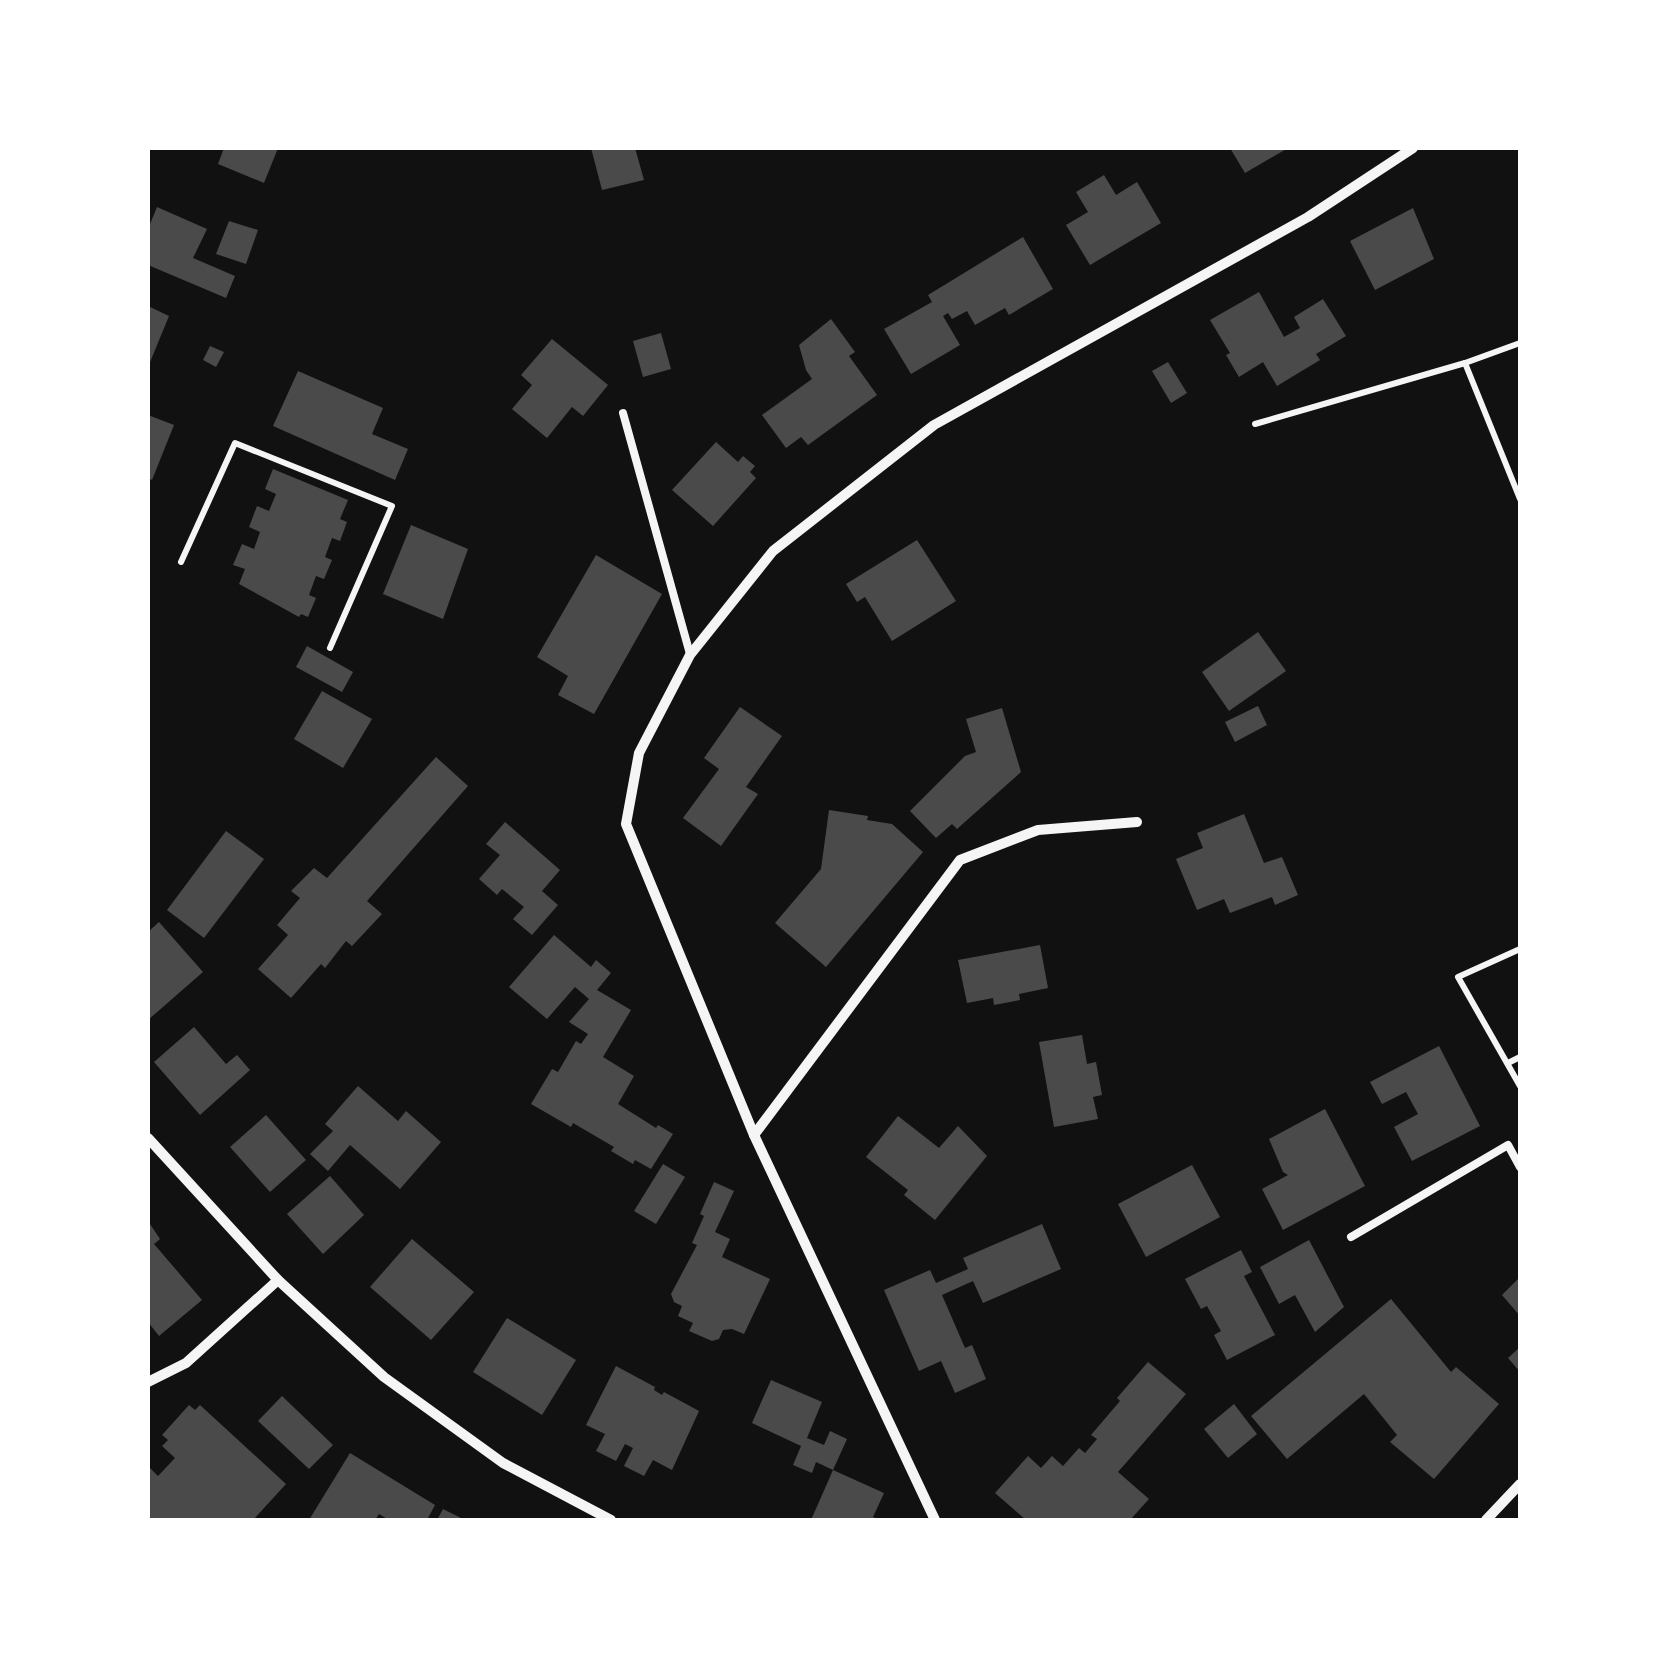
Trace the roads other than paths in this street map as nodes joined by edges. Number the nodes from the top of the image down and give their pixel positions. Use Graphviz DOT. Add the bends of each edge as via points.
graph roads {
  1 [pos="1413,148"];
  2 [pos="623,413"];
  3 [pos="690,655"];
  4 [pos="1138,822"];
  5 [pos="754,1136"];
  6 [pos="148,1138"];
  7 [pos="1520,1167"];
  8 [pos="1351,1237"];
  9 [pos="278,1280"];
  10 [pos="148,1382"];
  11 [pos="1520,1484"];
  12 [pos="611,1520"];
  13 [pos="935,1520"];
  14 [pos="1486,1520"];
  1 -- 3 [label="street" via="1308,217 934,426 773,551"];
  2 -- 3 [label="lane"];
  3 -- 5 [label="street" via="639,753 626,824"];
  4 -- 5 [label="street" via="1038,830 960,860"];
  5 -- 13 [label="street"];
  6 -- 9 [label="street"];
  7 -- 8 [label="lane" via="1508,1146"];
  9 -- 10 [label="street" via="186,1364"];
  9 -- 12 [label="street" via="446,1424 503,1463"];
  11 -- 14 [label="street"];
}
